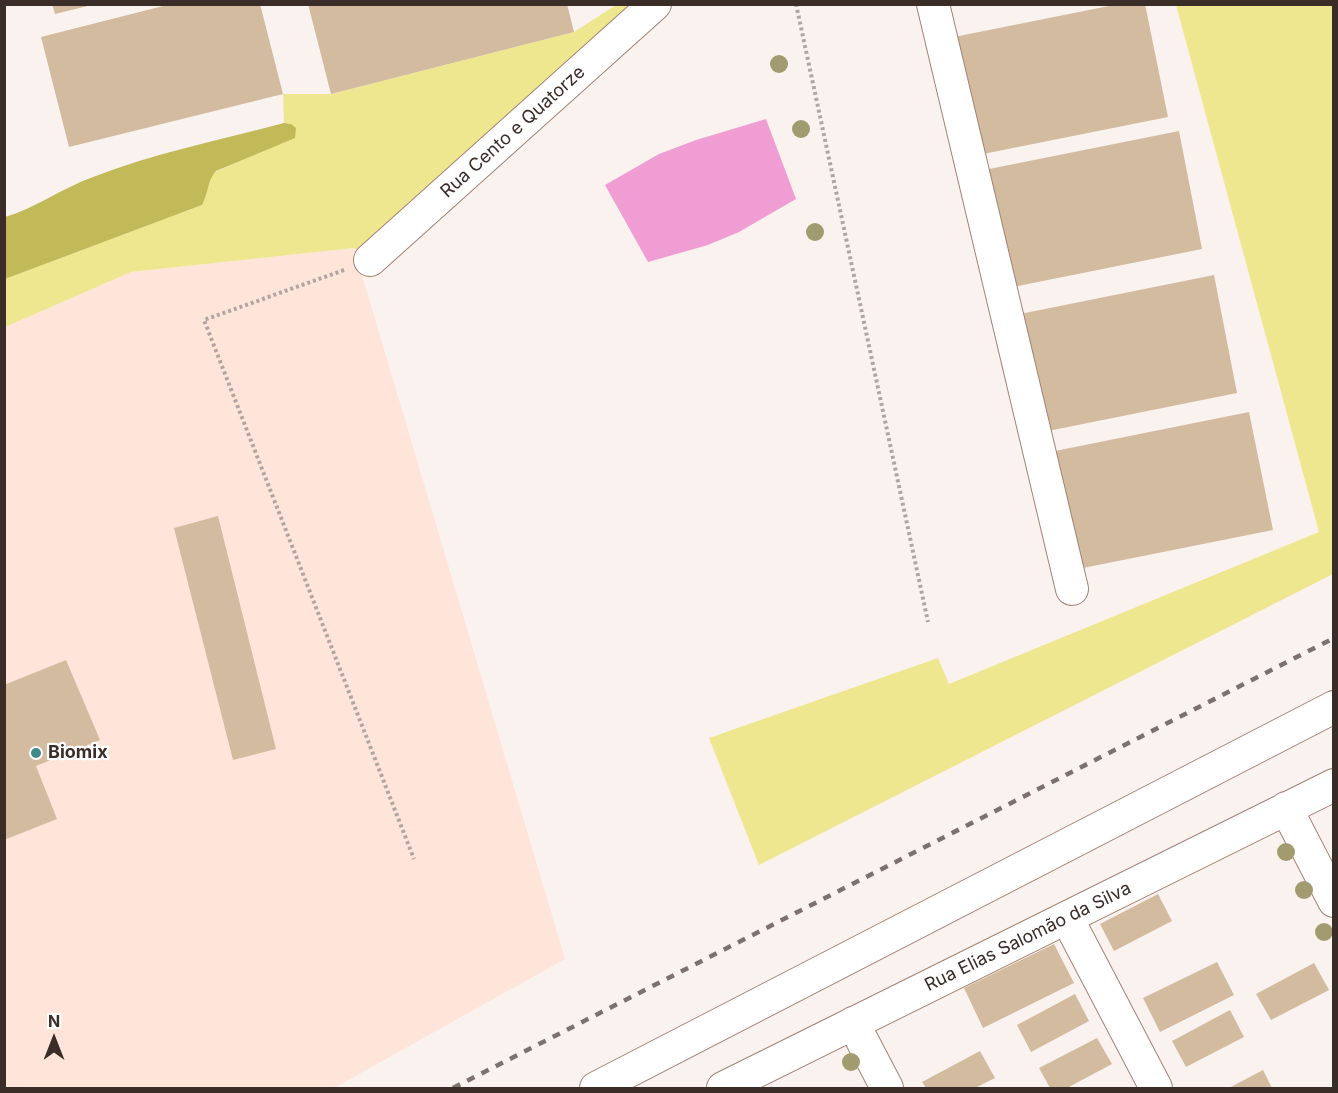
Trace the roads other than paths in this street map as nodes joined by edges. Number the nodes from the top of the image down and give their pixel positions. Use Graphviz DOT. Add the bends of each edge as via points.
graph roads {
  1 [pos="655,4"];
  2 [pos="933,4"];
  3 [pos="370,260"];
  4 [pos="1072,589"];
  5 [pos="1334,707"];
  6 [pos="1334,785"];
  7 [pos="1286,808"];
  8 [pos="1334,901"];
  9 [pos="1066,918"];
  10 [pos="853,1023"];
  11 [pos="596,1089"];
  12 [pos="723,1089"];
  13 [pos="887,1089"];
  14 [pos="1155,1089"];
  1 -- 3 [label="street, Rua Cento e Quatorze"];
  2 -- 4 [label="street"];
  5 -- 11 [label="street"];
  6 -- 7 [label="street, Rua Elias Salomão da Silva"];
  7 -- 8 [label="street"];
  7 -- 9 [label="street, Rua Elias Salomão da Silva"];
  9 -- 10 [label="street, Rua Elias Salomão da Silva"];
  9 -- 14 [label="street"];
  10 -- 12 [label="street, Rua Elias Salomão da Silva"];
  10 -- 13 [label="street"];
}
